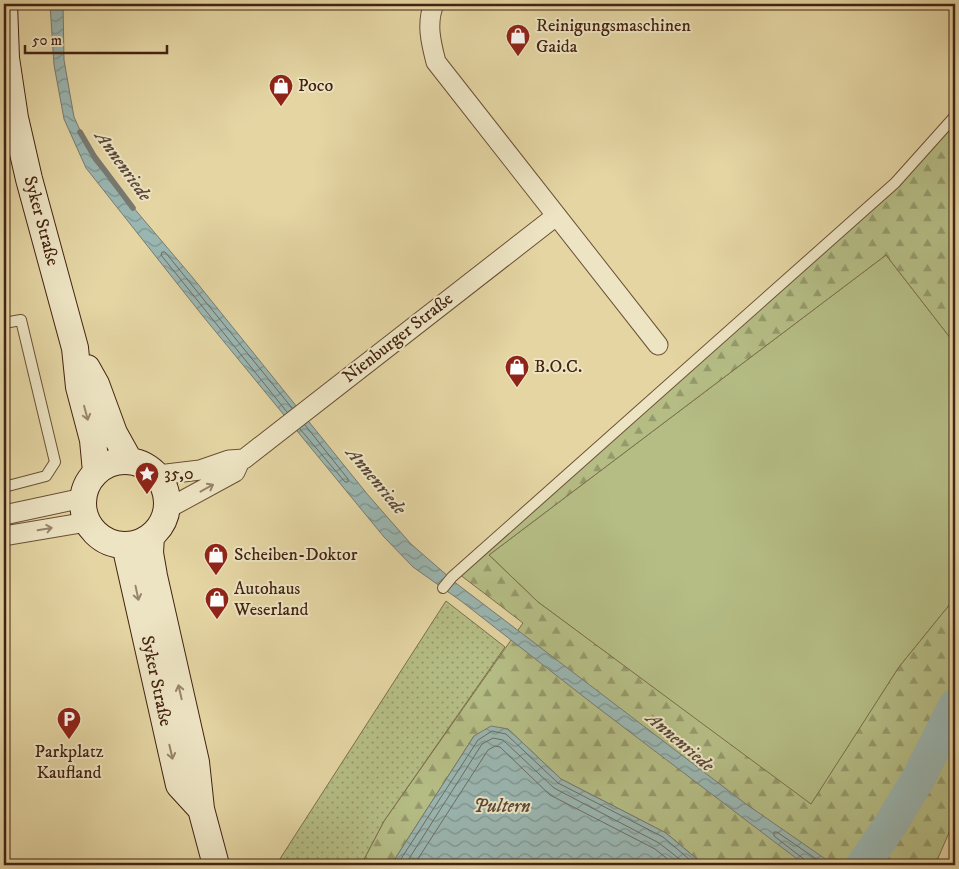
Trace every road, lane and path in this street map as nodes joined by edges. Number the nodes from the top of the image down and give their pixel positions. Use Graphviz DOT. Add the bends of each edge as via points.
graph roads {
  1 [pos="4,4"];
  2 [pos="434,4"];
  3 [pos="9,111"];
  4 [pos="955,116"];
  5 [pos="556,216"];
  6 [pos="4,323"];
  7 [pos="658,345"];
  8 [pos="75,348"];
  9 [pos="129,460"];
  10 [pos="240,461"];
  11 [pos="96,472"];
  12 [pos="158,475"];
  13 [pos="4,487"];
  14 [pos="85,510"];
  15 [pos="167,510"];
  16 [pos="4,515"];
  17 [pos="4,536"];
  18 [pos="151,536"];
  19 [pos="125,545"];
  20 [pos="443,588"];
  21 [pos="202,809"];
  22 [pos="216,865"];
  1 -- 3 [label="main road, Syker Straße"];
  2 -- 5 [label="street" via="429,37 436,62"];
  3 -- 8 [label="main road, Syker Straße"];
  4 -- 20 [label="lane" via="895,184"];
  5 -- 7 [label="street"];
  5 -- 10 [label="street, Nienburger Straße"];
  6 -- 13 [label="lane" via="21,320 55,462 46,476"];
  8 -- 9 [label="main road, Syker Straße" via="96,384 114,433"];
  8 -- 11 [label="main road, Syker Straße, one-way" via="79,387 93,440"];
  9 -- 11 [label="main road" via="105,465"];
  9 -- 12 [label="main road" via="145,464"];
  10 -- 12 [label="street, Nienburger Straße" via="229,460 200,470"];
  15 -- 10 [label="street, Nienburger Straße, one-way" via="235,472"];
  11 -- 14 [label="main road" via="87,484"];
  12 -- 15 [label="main road" via="166,491"];
  14 -- 16 [label="street"];
  17 -- 14 [label="street, one-way"];
  14 -- 19 [label="main road" via="94,532 114,544"];
  15 -- 18 [label="main road" via="162,524"];
  18 -- 19 [label="main road" via="143,542"];
  21 -- 18 [label="main road, Syker Straße, one-way" via="196,762 154,576"];
  19 -- 21 [label="main road, Syker Straße, one-way" via="179,785"];
  21 -- 22 [label="main road, Syker Straße"];
}
